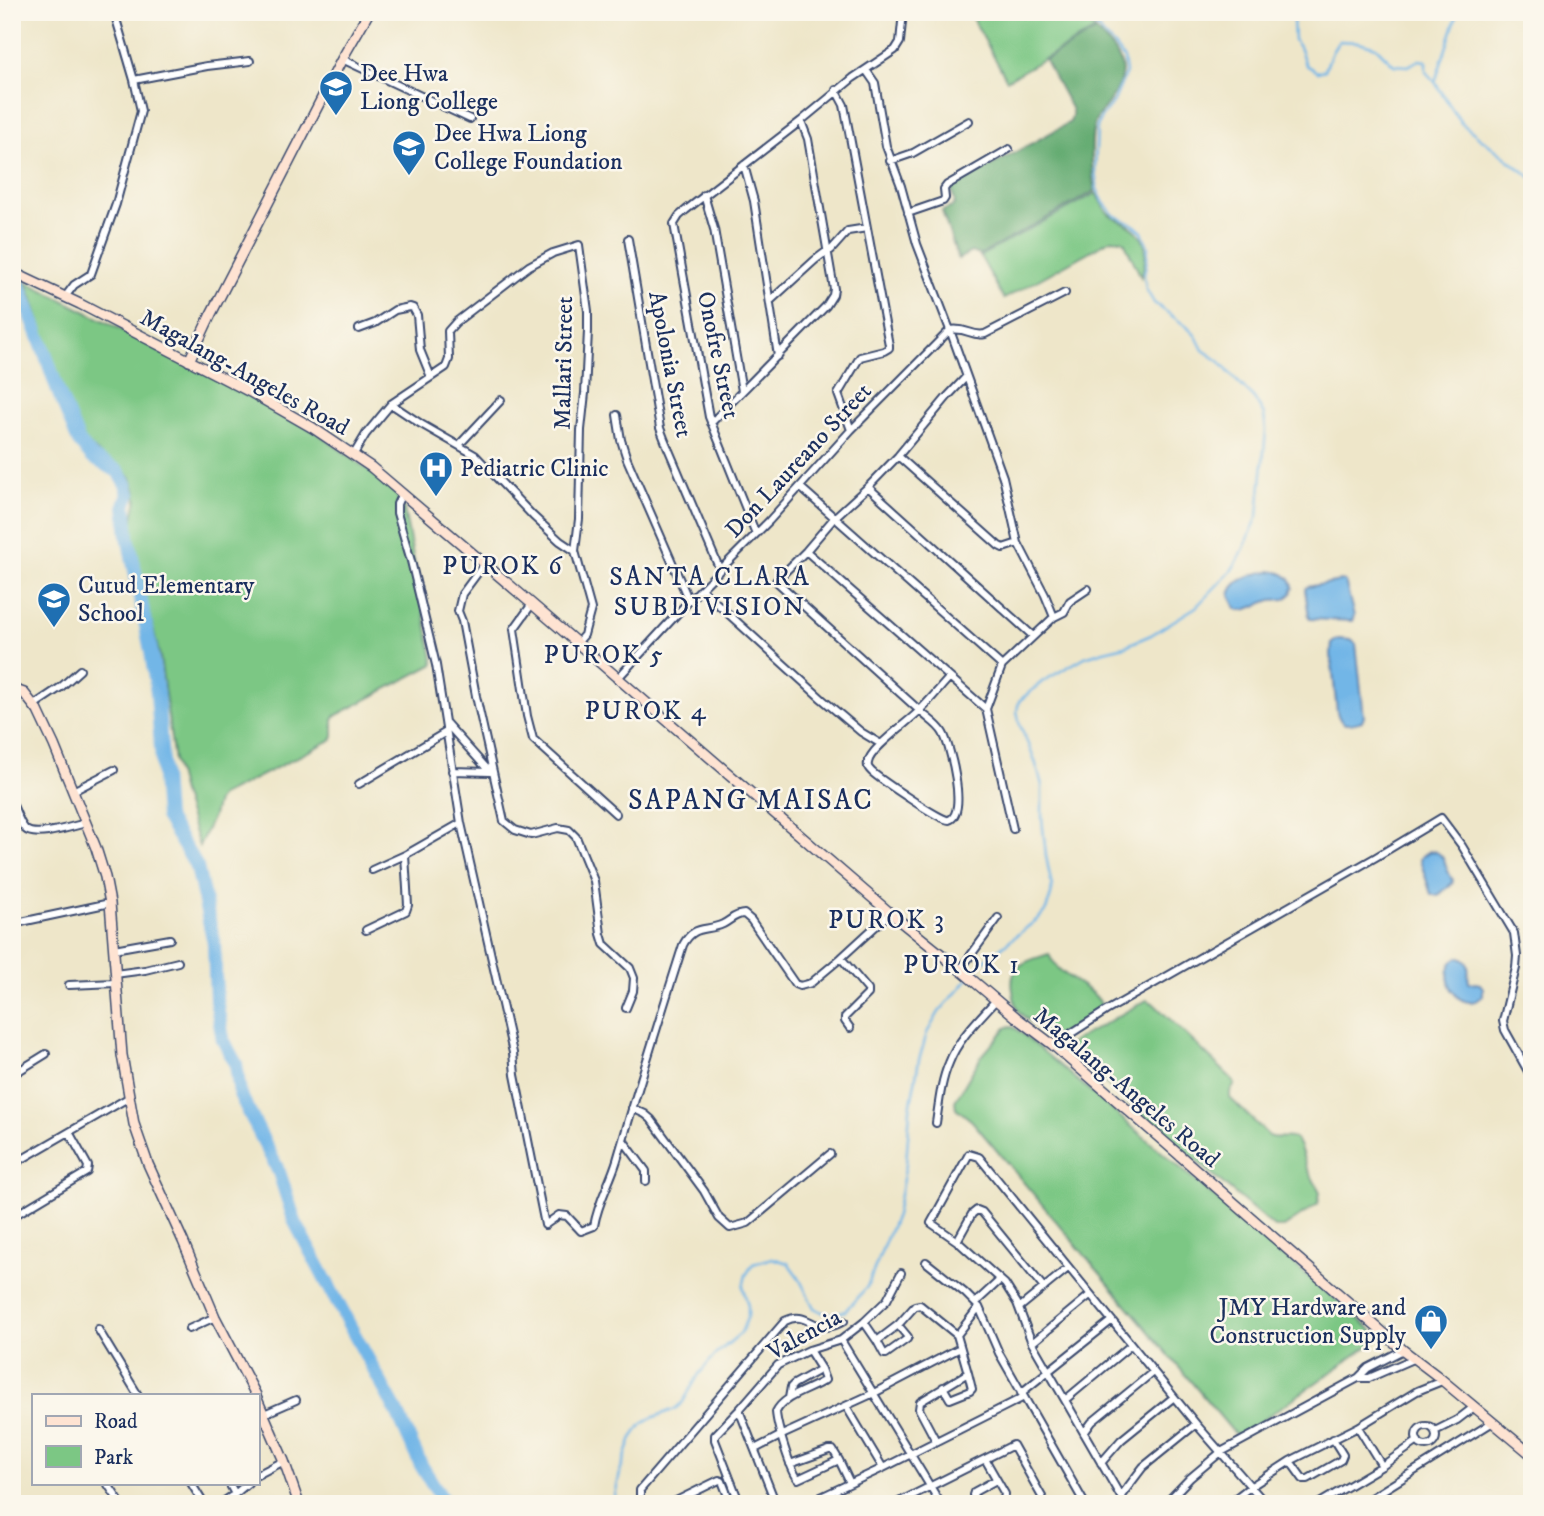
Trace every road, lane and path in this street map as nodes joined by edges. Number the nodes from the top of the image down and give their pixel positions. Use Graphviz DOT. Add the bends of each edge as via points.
graph roads {
  1 [pos="114,12"];
  2 [pos="369,12"];
  3 [pos="903,12"];
  4 [pos="342,59"];
  5 [pos="250,61"];
  6 [pos="866,70"];
  7 [pos="134,80"];
  8 [pos="836,90"];
  9 [pos="470,119"];
  10 [pos="800,121"];
  11 [pos="969,121"];
  12 [pos="1009,149"];
  13 [pos="890,161"];
  14 [pos="744,165"];
  15 [pos="704,195"];
  16 [pos="908,213"];
  17 [pos="867,228"];
  18 [pos="628,239"];
  19 [pos="827,251"];
  20 [pos="13,273"];
  21 [pos="1065,293"];
  22 [pos="65,298"];
  23 [pos="770,301"];
  24 [pos="359,329"];
  25 [pos="950,330"];
  26 [pos="778,356"];
  27 [pos="190,361"];
  28 [pos="431,377"];
  29 [pos="966,377"];
  30 [pos="742,391"];
  31 [pos="501,400"];
  32 [pos="391,404"];
  33 [pos="617,415"];
  34 [pos="711,423"];
  35 [pos="851,430"];
  36 [pos="459,445"];
  37 [pos="354,454"];
  38 [pos="898,456"];
  39 [pos="800,487"];
  40 [pos="868,487"];
  41 [pos="402,493"];
  42 [pos="835,517"];
  43 [pos="755,534"];
  44 [pos="1018,543"];
  45 [pos="575,551"];
  46 [pos="806,551"];
  47 [pos="485,563"];
  48 [pos="720,570"];
  49 [pos="701,589"];
  50 [pos="1088,589"];
  51 [pos="689,601"];
  52 [pos="532,604"];
  53 [pos="1054,617"];
  54 [pos="1033,636"];
  55 [pos="578,643"];
  56 [pos="1002,666"];
  57 [pos="79,670"];
  58 [pos="949,678"];
  59 [pos="617,679"];
  60 [pos="12,689"];
  61 [pos="34,705"];
  62 [pos="986,709"];
  63 [pos="920,711"];
  64 [pos="444,722"];
  65 [pos="446,732"];
  66 [pos="881,744"];
  67 [pos="114,770"];
  68 [pos="452,771"];
  69 [pos="492,773"];
  70 [pos="359,784"];
  71 [pos="73,791"];
  72 [pos="12,803"];
  73 [pos="616,814"];
  74 [pos="86,823"];
  75 [pos="461,823"];
  76 [pos="1013,828"];
  77 [pos="405,855"];
  78 [pos="372,870"];
  79 [pos="110,903"];
  80 [pos="890,913"];
  81 [pos="998,918"];
  82 [pos="12,925"];
  83 [pos="366,930"];
  84 [pos="170,939"];
  85 [pos="114,949"];
  86 [pos="841,958"];
  87 [pos="178,962"];
  88 [pos="962,971"];
  89 [pos="116,979"];
  90 [pos="69,985"];
  91 [pos="996,1000"];
  92 [pos="626,1007"];
  93 [pos="850,1028"];
  94 [pos="1053,1045"];
  95 [pos="46,1054"];
  96 [pos="12,1064"];
  97 [pos="15,1073"];
  98 [pos="1529,1073"];
  99 [pos="128,1098"];
  100 [pos="632,1108"];
  101 [pos="936,1123"];
  102 [pos="69,1132"];
  103 [pos="623,1140"];
  104 [pos="830,1154"];
  105 [pos="12,1165"];
  106 [pos="646,1181"];
  107 [pos="12,1217"];
  108 [pos="957,1241"];
  109 [pos="926,1262"];
  110 [pos="1068,1268"];
  111 [pos="901,1273"];
  112 [pos="1000,1280"];
  113 [pos="1044,1288"];
  114 [pos="1090,1295"];
  115 [pos="977,1305"];
  116 [pos="1019,1308"];
  117 [pos="215,1317"];
  118 [pos="844,1321"];
  119 [pos="1111,1321"];
  120 [pos="864,1322"];
  121 [pos="898,1325"];
  122 [pos="98,1329"];
  123 [pos="189,1329"];
  124 [pos="957,1335"];
  125 [pos="841,1340"];
  126 [pos="877,1341"];
  127 [pos="1032,1343"];
  128 [pos="1131,1345"];
  129 [pos="960,1348"];
  130 [pos="809,1350"];
  131 [pos="1403,1350"];
  132 [pos="1388,1358"];
  133 [pos="1415,1358"];
  134 [pos="1394,1367"];
  135 [pos="821,1369"];
  136 [pos="1153,1371"];
  137 [pos="1048,1372"];
  138 [pos="968,1373"];
  139 [pos="1358,1377"];
  140 [pos="1441,1381"];
  141 [pos="943,1387"];
  142 [pos="874,1393"];
  143 [pos="137,1394"];
  144 [pos="254,1394"];
  145 [pos="1022,1395"];
  146 [pos="1174,1397"];
  147 [pos="789,1398"];
  148 [pos="296,1400"];
  149 [pos="1065,1400"];
  150 [pos="259,1403"];
  151 [pos="846,1406"];
  152 [pos="1474,1407"];
  153 [pos="739,1410"];
  154 [pos="264,1414"];
  155 [pos="1493,1422"];
  156 [pos="1196,1424"];
  157 [pos="1357,1427"];
  158 [pos="1435,1431"];
  159 [pos="1084,1433"];
  160 [pos="782,1435"];
  161 [pos="1333,1439"];
  162 [pos="936,1441"];
  163 [pos="1418,1441"];
  164 [pos="755,1449"];
  165 [pos="1221,1452"];
  166 [pos="911,1454"];
  167 [pos="1532,1455"];
  168 [pos="985,1459"];
  169 [pos="839,1460"];
  170 [pos="284,1461"];
  171 [pos="1290,1461"];
  172 [pos="1101,1463"];
  173 [pos="790,1464"];
  174 [pos="1382,1466"];
  175 [pos="883,1468"];
  176 [pos="259,1474"];
  177 [pos="996,1480"];
  178 [pos="850,1483"];
  179 [pos="108,1484"];
  180 [pos="192,1484"];
  181 [pos="230,1484"];
  182 [pos="247,1484"];
  183 [pos="932,1487"];
  184 [pos="1250,1487"];
  185 [pos="235,1494"];
  186 [pos="1121,1496"];
  187 [pos="905,1502"];
  188 [pos="121,1504"];
  189 [pos="204,1504"];
  190 [pos="220,1504"];
  191 [pos="299,1504"];
  192 [pos="640,1504"];
  193 [pos="670,1504"];
  194 [pos="731,1504"];
  195 [pos="740,1504"];
  196 [pos="776,1504"];
  197 [pos="806,1504"];
  198 [pos="895,1504"];
  199 [pos="941,1504"];
  200 [pos="978,1504"];
  201 [pos="994,1504"];
  202 [pos="1046,1504"];
  203 [pos="1085,1504"];
  204 [pos="1125,1504"];
  205 [pos="1165,1504"];
  206 [pos="1228,1504"];
  207 [pos="1266,1504"];
  208 [pos="1318,1504"];
  209 [pos="1361,1504"];
  1 -- 7 [label="street"];
  2 -- 4 [label="main road"];
  3 -- 6 [label="street" via="895,50"];
  4 -- 9 [label="street"];
  4 -- 27 [label="main road"];
  5 -- 7 [label="street"];
  6 -- 8 [label="street"];
  6 -- 13 [label="street" via="875,83"];
  7 -- 22 [label="street" via="141,111 116,205 91,274"];
  8 -- 10 [label="street"];
  8 -- 17 [label="street" via="844,104"];
  10 -- 14 [label="street"];
  10 -- 19 [label="street" via="808,139"];
  11 -- 13 [label="street"];
  12 -- 16 [label="street" via="947,185 943,201"];
  13 -- 16 [label="street"];
  14 -- 15 [label="street"];
  14 -- 23 [label="street"];
  15 -- 30 [label="street"];
  15 -- 34 [label="street, Onofre Street" via="676,220 674,228"];
  16 -- 25 [label="street"];
  17 -- 19 [label="street" via="848,231"];
  17 -- 35 [label="street" via="889,348 860,357 838,394"];
  18 -- 48 [label="street, Apolonia Street" via="660,428"];
  19 -- 23 [label="street"];
  19 -- 26 [label="street" via="833,295"];
  20 -- 22 [label="main road, Magalang-Angeles Road"];
  21 -- 25 [label="street" via="985,334"];
  22 -- 27 [label="main road, Magalang-Angeles Road"];
  23 -- 26 [label="street"];
  24 -- 28 [label="street" via="395,310 413,308 420,350"];
  25 -- 29 [label="street"];
  25 -- 35 [label="street, Don Laureano Street"];
  26 -- 30 [label="street"];
  27 -- 37 [label="main road, Magalang-Angeles Road"];
  28 -- 32 [label="street"];
  28 -- 45 [label="street, Mallari Street" via="448,364 448,331 456,321 529,266 579,245 589,331"];
  29 -- 38 [label="street"];
  29 -- 44 [label="street" via="1003,477"];
  30 -- 34 [label="street"];
  31 -- 36 [label="street"];
  32 -- 36 [label="street"];
  32 -- 37 [label="street"];
  33 -- 51 [label="street" via="627,459"];
  34 -- 43 [label="street, Onofre Street"];
  35 -- 39 [label="street, Don Laureano Street"];
  36 -- 45 [label="street"];
  37 -- 41 [label="main road, Magalang-Angeles Road"];
  38 -- 40 [label="street"];
  38 -- 44 [label="street" via="999,546"];
  39 -- 42 [label="street"];
  39 -- 43 [label="street, Don Laureano Street"];
  40 -- 42 [label="street"];
  40 -- 54 [label="street"];
  41 -- 47 [label="main road, Magalang-Angeles Road"];
  41 -- 64 [label="street" via="397,513 436,665"];
  42 -- 46 [label="street"];
  42 -- 56 [label="street"];
  43 -- 48 [label="street, Don Laureano Street"];
  44 -- 53 [label="street"];
  45 -- 55 [label="street, Mallari Street" via="591,609"];
  46 -- 58 [label="street"];
  46 -- 63 [label="street" via="776,581"];
  47 -- 52 [label="main road, Magalang-Angeles Road"];
  47 -- 69 [label="street" via="462,594 458,611"];
  48 -- 49 [label="street, Don Laureano Street"];
  49 -- 51 [label="street, Don Laureano Street"];
  49 -- 66 [label="street" via="822,699"];
  50 -- 53 [label="street"];
  51 -- 59 [label="street, Don Laureano Street"];
  52 -- 55 [label="main road, Magalang-Angeles Road"];
  52 -- 73 [label="street" via="513,629 533,740"];
  53 -- 54 [label="street"];
  54 -- 56 [label="street"];
  55 -- 59 [label="main road, Magalang-Angeles Road"];
  56 -- 62 [label="street"];
  57 -- 61 [label="street"];
  58 -- 62 [label="street"];
  58 -- 63 [label="street"];
  59 -- 80 [label="main road, Magalang-Angeles Road"];
  60 -- 61 [label="main road" via="24,693"];
  61 -- 71 [label="main road"];
  62 -- 76 [label="street"];
  63 -- 66 [label="street"];
  63 -- 66 [label="street" via="940,729 951,751 958,802 952,818 929,811 869,770 869,758"];
  64 -- 65 [label="street"];
  64 -- 69 [label="street"];
  65 -- 68 [label="street"];
  65 -- 70 [label="street"];
  67 -- 71 [label="street"];
  68 -- 69 [label="street"];
  68 -- 75 [label="street"];
  69 -- 92 [label="street" via="504,821 514,830 531,835 558,828 576,837 594,881 604,944 630,968 634,978"];
  71 -- 74 [label="main road"];
  72 -- 74 [label="street" via="23,827 31,833"];
  74 -- 79 [label="main road"];
  75 -- 77 [label="street"];
  75 -- 103 [label="street" via="513,1053 545,1225 558,1215 567,1216 581,1231 594,1226"];
  77 -- 78 [label="street"];
  77 -- 83 [label="street" via="406,911"];
  79 -- 82 [label="street"];
  79 -- 85 [label="main road"];
  80 -- 86 [label="street"];
  80 -- 88 [label="main road, Magalang-Angeles Road"];
  81 -- 88 [label="street"];
  84 -- 85 [label="street"];
  85 -- 89 [label="main road"];
  86 -- 93 [label="street" via="868,990 845,1017"];
  86 -- 100 [label="street" via="811,983 800,986 744,914 696,930 683,945"];
  87 -- 89 [label="street"];
  88 -- 91 [label="main road, Magalang-Angeles Road"];
  89 -- 90 [label="street"];
  89 -- 99 [label="main road"];
  91 -- 94 [label="main road, Magalang-Angeles Road"];
  91 -- 101 [label="street" via="948,1063"];
  94 -- 98 [label="street" via="1441,818 1514,933 1516,968 1503,1021"];
  94 -- 131 [label="main road, Magalang-Angeles Road"];
  95 -- 97 [label="street"];
  96 -- 97 [label="street"];
  99 -- 102 [label="street"];
  99 -- 117 [label="main road" via="148,1164"];
  100 -- 103 [label="street"];
  100 -- 104 [label="street" via="651,1119 730,1228 748,1223"];
  102 -- 105 [label="street"];
  102 -- 107 [label="street" via="88,1166 86,1172"];
  103 -- 106 [label="street" via="646,1171"];
  108 -- 110 [label="street" via="931,1223 973,1154"];
  108 -- 112 [label="street"];
  108 -- 113 [label="street" via="972,1214 982,1212"];
  109 -- 115 [label="street"];
  110 -- 113 [label="street"];
  110 -- 114 [label="street"];
  111 -- 120 [label="street, Valencia" via="887,1300"];
  112 -- 115 [label="street"];
  112 -- 116 [label="street"];
  113 -- 116 [label="street"];
  114 -- 119 [label="street"];
  114 -- 127 [label="street"];
  115 -- 124 [label="street"];
  115 -- 145 [label="street"];
  116 -- 127 [label="street"];
  117 -- 123 [label="street"];
  117 -- 144 [label="main road"];
  118 -- 192 [label="street" via="825,1328 797,1317 785,1321 640,1490"];
  119 -- 128 [label="street"];
  119 -- 137 [label="street"];
  120 -- 125 [label="street, Valencia"];
  120 -- 126 [label="street"];
  121 -- 124 [label="street" via="920,1305"];
  121 -- 126 [label="street"];
  121 -- 126 [label="street" via="908,1339 886,1354"];
  122 -- 143 [label="street"];
  124 -- 129 [label="street"];
  125 -- 130 [label="street, Valencia"];
  125 -- 142 [label="street"];
  127 -- 137 [label="street"];
  128 -- 136 [label="street"];
  128 -- 149 [label="street"];
  129 -- 138 [label="street"];
  129 -- 142 [label="street"];
  130 -- 135 [label="street"];
  130 -- 153 [label="street, Valencia" via="778,1365"];
  131 -- 132 [label="street"];
  131 -- 133 [label="main road, Magalang-Angeles Road"];
  132 -- 134 [label="street"];
  132 -- 139 [label="street"];
  133 -- 134 [label="street"];
  133 -- 140 [label="main road, Magalang-Angeles Road"];
  134 -- 139 [label="street" via="1369,1378"];
  135 -- 147 [label="street" via="794,1384"];
  135 -- 147 [label="street" via="824,1381"];
  136 -- 146 [label="street"];
  136 -- 159 [label="street"];
  137 -- 145 [label="street"];
  137 -- 149 [label="street"];
  138 -- 141 [label="street"];
  138 -- 141 [label="street" via="970,1391 950,1399"];
  139 -- 165 [label="street"];
  140 -- 152 [label="main road, Magalang-Angeles Road"];
  140 -- 157 [label="street"];
  141 -- 162 [label="street" via="919,1405"];
  142 -- 151 [label="street"];
  142 -- 166 [label="street"];
  145 -- 162 [label="street"];
  145 -- 203 [label="street"];
  146 -- 156 [label="street"];
  146 -- 172 [label="street" via="1121,1440"];
  147 -- 160 [label="street" via="776,1412"];
  148 -- 154 [label="street"];
  149 -- 159 [label="street"];
  150 -- 154 [label="main road"];
  151 -- 160 [label="street"];
  151 -- 175 [label="street"];
  152 -- 155 [label="main road, Magalang-Angeles Road"];
  152 -- 158 [label="street"];
  153 -- 164 [label="street"];
  153 -- 195 [label="street, Valencia" via="714,1437"];
  154 -- 170 [label="main road"];
  155 -- 167 [label="main road, Magalang-Angeles Road"];
  155 -- 209 [label="street"];
  156 -- 165 [label="street"];
  156 -- 186 [label="street" via="1143,1467"];
  157 -- 161 [label="street"];
  157 -- 174 [label="street"];
  158 -- 163 [label="street" via="1433,1444"];
  158 -- 163 [label="street" via="1423,1426 1417,1431"];
  159 -- 172 [label="street"];
  160 -- 164 [label="street"];
  160 -- 173 [label="street"];
  161 -- 171 [label="street"];
  161 -- 171 [label="street" via="1343,1455 1341,1460 1308,1479 1303,1479"];
  162 -- 166 [label="street"];
  163 -- 174 [label="street"];
  164 -- 196 [label="street"];
  165 -- 184 [label="street"];
  165 -- 205 [label="street"];
  166 -- 175 [label="street"];
  166 -- 183 [label="street"];
  168 -- 177 [label="street"];
  168 -- 183 [label="street"];
  168 -- 202 [label="street" via="1013,1445"];
  169 -- 173 [label="street" via="830,1450"];
  169 -- 173 [label="street" via="798,1479"];
  169 -- 178 [label="street"];
  170 -- 176 [label="street"];
  170 -- 191 [label="main road"];
  171 -- 184 [label="street"];
  172 -- 186 [label="street"];
  174 -- 208 [label="street"];
  175 -- 178 [label="street"];
  177 -- 200 [label="street" via="974,1492"];
  177 -- 201 [label="street" via="1005,1497"];
  178 -- 197 [label="street"];
  179 -- 188 [label="street"];
  180 -- 189 [label="street"];
  181 -- 185 [label="street"];
  182 -- 185 [label="street"];
  183 -- 187 [label="street"];
  183 -- 199 [label="street"];
  184 -- 206 [label="street"];
  184 -- 207 [label="street"];
  185 -- 190 [label="street"];
  186 -- 204 [label="street"];
  187 -- 198 [label="street"];
  193 -- 194 [label="street" via="719,1479"];
}
